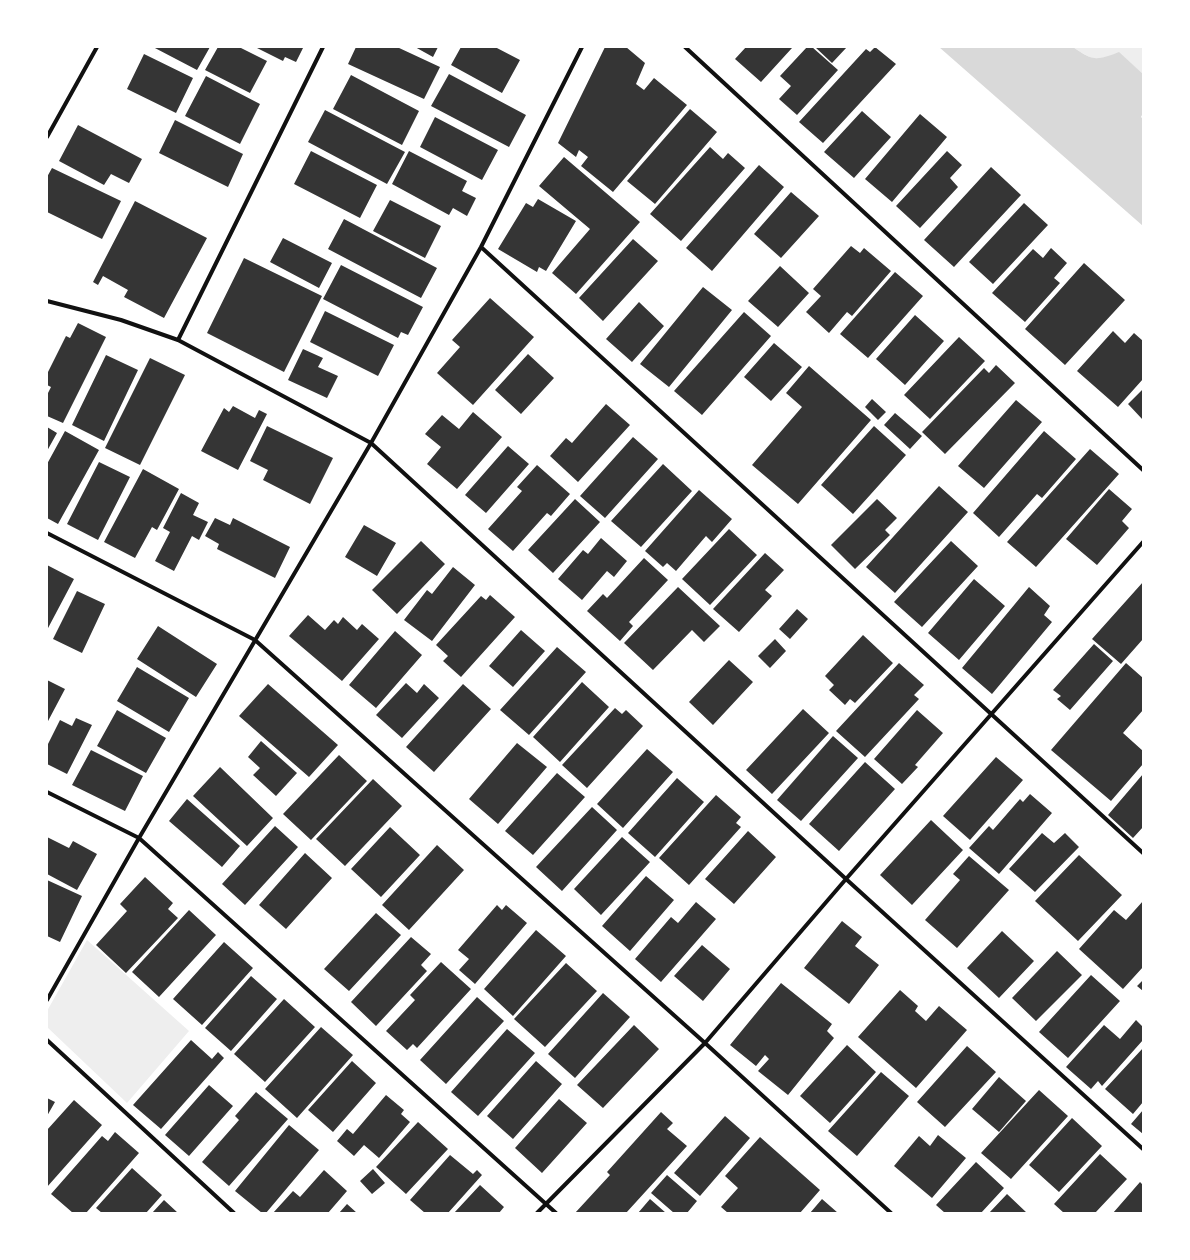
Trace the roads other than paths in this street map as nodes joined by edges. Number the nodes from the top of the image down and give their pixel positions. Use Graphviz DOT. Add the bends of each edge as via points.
graph roads {
  1 [pos="97,47"];
  2 [pos="323,47"];
  3 [pos="582,47"];
  4 [pos="685,47"];
  5 [pos="47,137"];
  6 [pos="481,247"];
  7 [pos="47,301"];
  8 [pos="178,340"];
  9 [pos="371,443"];
  10 [pos="1143,470"];
  11 [pos="47,533"];
  12 [pos="1143,542"];
  13 [pos="254,640"];
  14 [pos="992,713"];
  15 [pos="47,792"];
  16 [pos="139,838"];
  17 [pos="1143,853"];
  18 [pos="846,879"];
  19 [pos="47,1000"];
  20 [pos="47,1040"];
  21 [pos="705,1043"];
  22 [pos="1143,1149"];
  23 [pos="546,1204"];
  24 [pos="234,1213"];
  25 [pos="537,1213"];
  26 [pos="556,1213"];
  27 [pos="891,1213"];
  1 -- 5 [label="street"];
  2 -- 8 [label="street"];
  3 -- 6 [label="street"];
  4 -- 10 [label="street"];
  6 -- 9 [label="street"];
  6 -- 14 [label="street"];
  7 -- 8 [label="street" via="121,320"];
  8 -- 9 [label="street"];
  9 -- 13 [label="street"];
  9 -- 18 [label="street"];
  11 -- 13 [label="street"];
  12 -- 14 [label="street"];
  13 -- 16 [label="street"];
  13 -- 21 [label="street"];
  14 -- 17 [label="street"];
  14 -- 18 [label="street"];
  15 -- 16 [label="street"];
  16 -- 19 [label="street"];
  16 -- 23 [label="street"];
  18 -- 21 [label="street"];
  18 -- 22 [label="street"];
  20 -- 24 [label="street"];
  21 -- 23 [label="street"];
  21 -- 27 [label="street"];
  23 -- 25 [label="street"];
  23 -- 26 [label="street"];
}
